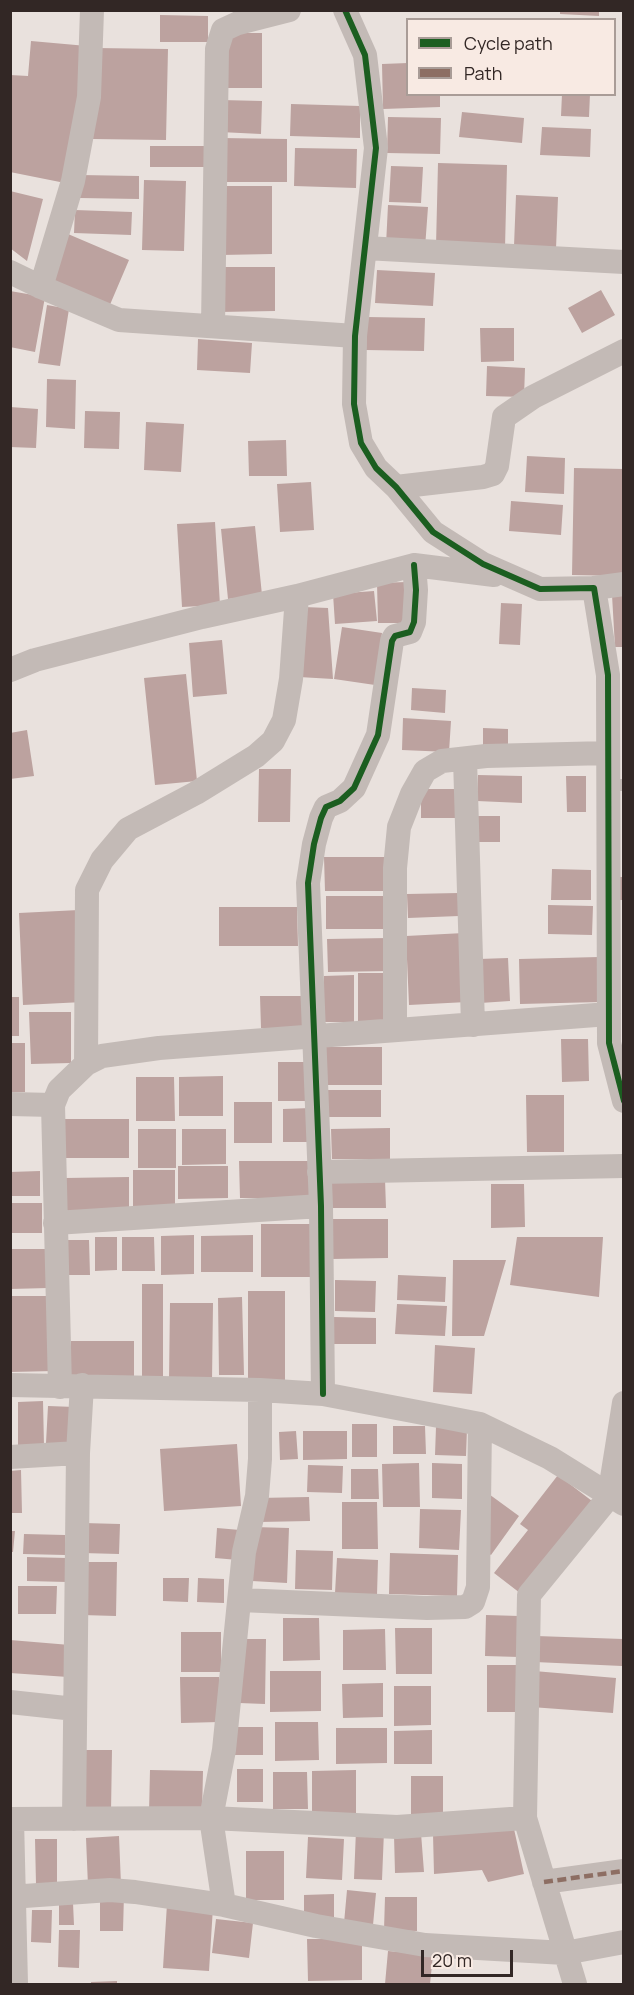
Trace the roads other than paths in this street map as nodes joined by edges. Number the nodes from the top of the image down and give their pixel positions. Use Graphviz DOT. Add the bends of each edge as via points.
graph roads {
  1 [pos="92,10"];
  2 [pos="289,10"];
  3 [pos="345,10"];
  4 [pos="365,248"];
  5 [pos="624,262"];
  6 [pos="10,272"];
  7 [pos="41,287"];
  8 [pos="213,326"];
  9 [pos="355,336"];
  10 [pos="624,351"];
  11 [pos="396,487"];
  12 [pos="414,565"];
  13 [pos="512,577"];
  14 [pos="624,584"];
  15 [pos="594,588"];
  16 [pos="297,596"];
  17 [pos="10,670"];
  18 [pos="608,753"];
  19 [pos="465,759"];
  20 [pos="616,785"];
  21 [pos="616,855"];
  22 [pos="609,1014"];
  23 [pos="473,1025"];
  24 [pos="395,1030"];
  25 [pos="314,1037"];
  26 [pos="86,1064"];
  27 [pos="624,1101"];
  28 [pos="10,1104"];
  29 [pos="53,1105"];
  30 [pos="624,1166"];
  31 [pos="319,1172"];
  32 [pos="321,1206"];
  33 [pos="55,1223"];
  34 [pos="10,1385"];
  35 [pos="71,1386"];
  36 [pos="260,1390"];
  37 [pos="323,1394"];
  38 [pos="624,1403"];
  39 [pos="480,1424"];
  40 [pos="78,1453"];
  41 [pos="10,1457"];
  42 [pos="616,1500"];
  43 [pos="240,1600"];
  44 [pos="10,1702"];
  45 [pos="75,1709"];
  46 [pos="211,1818"];
  47 [pos="525,1818"];
  48 [pos="11,1819"];
  49 [pos="74,1819"];
  50 [pos="624,1871"];
  51 [pos="544,1882"];
  52 [pos="12,1897"];
  53 [pos="224,1905"];
  54 [pos="624,1942"];
  55 [pos="565,1953"];
  56 [pos="16,1984"];
  57 [pos="575,1984"];
  1 -- 7 [label="street" via="89,97 73,181"];
  2 -- 8 [label="street" via="223,30 217,49"];
  3 -- 4 [label="street" via="365,55 376,148"];
  4 -- 5 [label="street"];
  4 -- 9 [label="street"];
  6 -- 7 [label="street"];
  7 -- 8 [label="street" via="119,320"];
  8 -- 9 [label="street"];
  9 -- 11 [label="street" via="354,404 361,443 376,468"];
  10 -- 11 [label="street" via="504,417 493,474"];
  11 -- 13 [label="street" via="433,532 483,564"];
  12 -- 13 [label="street"];
  12 -- 16 [label="street"];
  12 -- 25 [label="street" via="414,622 410,632 395,636 392,641 378,735 354,788 326,807 314,844 308,883"];
  13 -- 15 [label="street" via="540,589"];
  14 -- 15 [label="street"];
  15 -- 18 [label="street" via="608,675"];
  16 -- 17 [label="street" via="180,622"];
  16 -- 26 [label="street" via="291,679 284,720 273,741 196,793 128,830 102,860 87,890"];
  18 -- 19 [label="street"];
  18 -- 20 [label="street"];
  19 -- 23 [label="street"];
  19 -- 24 [label="street" via="442,761 425,771 399,827 395,868"];
  20 -- 21 [label="street"];
  21 -- 22 [label="street"];
  22 -- 23 [label="street"];
  22 -- 27 [label="street" via="609,1043"];
  23 -- 24 [label="street"];
  24 -- 25 [label="street"];
  25 -- 26 [label="street" via="159,1048 102,1056"];
  25 -- 31 [label="street"];
  26 -- 29 [label="street" via="59,1090"];
  28 -- 29 [label="street"];
  29 -- 33 [label="street"];
  30 -- 31 [label="street"];
  31 -- 32 [label="street"];
  32 -- 33 [label="street"];
  32 -- 37 [label="street"];
  33 -- 35 [label="street"];
  34 -- 35 [label="street"];
  35 -- 36 [label="street"];
  35 -- 40 [label="street"];
  36 -- 37 [label="street"];
  36 -- 43 [label="street" via="260,1459"];
  37 -- 39 [label="street"];
  38 -- 42 [label="street"];
  39 -- 42 [label="street" via="550,1458"];
  39 -- 43 [label="street" via="478,1587 473,1602 465,1607 427,1608"];
  40 -- 41 [label="street"];
  40 -- 45 [label="street"];
  42 -- 47 [label="street" via="529,1595"];
  43 -- 46 [label="street" via="224,1750"];
  44 -- 45 [label="street"];
  45 -- 49 [label="street"];
  46 -- 47 [label="street" via="397,1827"];
  46 -- 49 [label="street"];
  46 -- 53 [label="street"];
  47 -- 51 [label="street"];
  48 -- 49 [label="street"];
  48 -- 52 [label="street"];
  50 -- 51 [label="street"];
  51 -- 55 [label="street"];
  52 -- 53 [label="street" via="110,1890"];
  52 -- 56 [label="street"];
  53 -- 55 [label="street" via="425,1945"];
  54 -- 55 [label="street"];
  55 -- 57 [label="street"];
}
